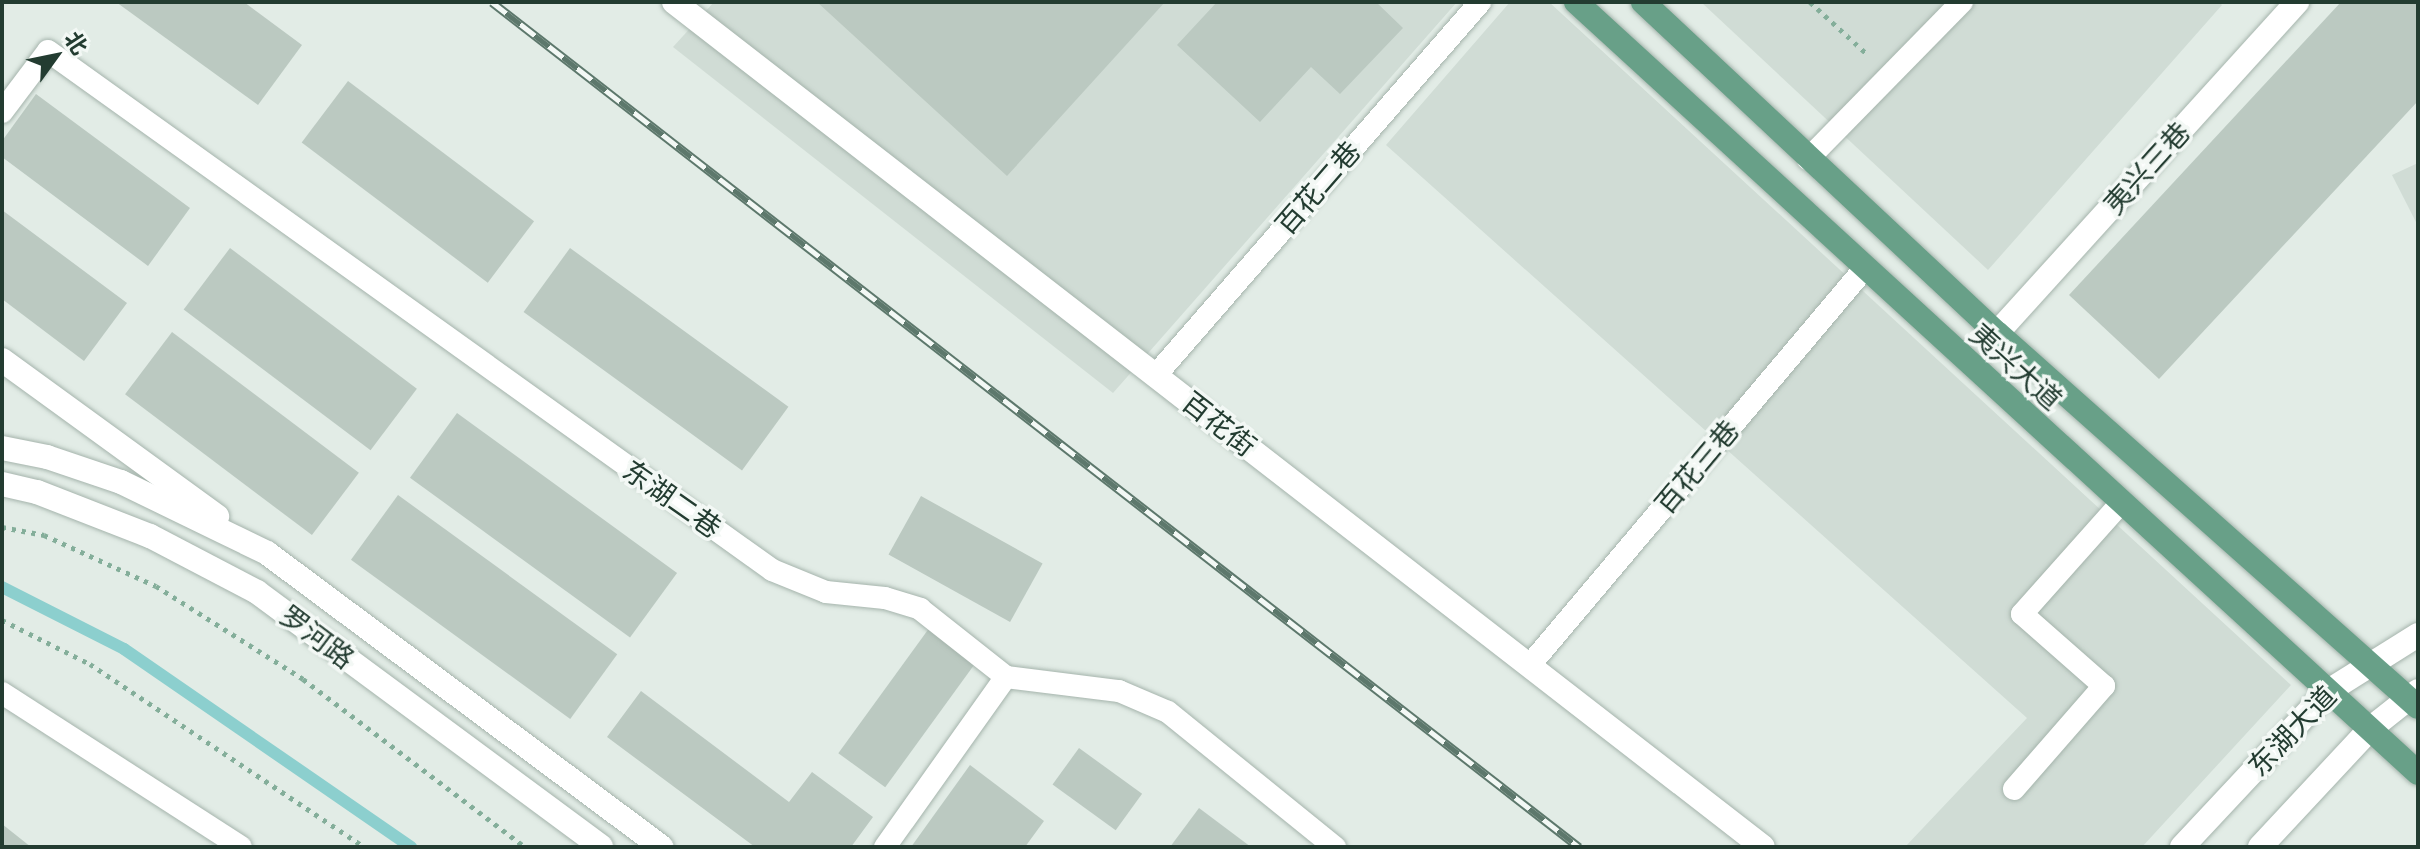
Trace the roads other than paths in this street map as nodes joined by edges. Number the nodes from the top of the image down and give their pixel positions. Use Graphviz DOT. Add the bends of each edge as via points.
graph roads {
  1 [pos="674,2"];
  2 [pos="1480,2"];
  3 [pos="1576,2"];
  4 [pos="1643,2"];
  5 [pos="1962,2"];
  6 [pos="2297,2"];
  7 [pos="2,112"];
  8 [pos="1808,159"];
  9 [pos="1864,269"];
  10 [pos="1997,333"];
  11 [pos="2,360"];
  12 [pos="1156,375"];
  13 [pos="2,448"];
  14 [pos="2,484"];
  15 [pos="2121,503"];
  16 [pos="267,553"];
  17 [pos="2418,635"];
  18 [pos="2368,662"];
  19 [pos="1530,665"];
  20 [pos="1006,677"];
  21 [pos="2327,692"];
  22 [pos="2,693"];
  23 [pos="2415,698"];
  24 [pos="2370,729"];
  25 [pos="2418,773"];
  26 [pos="2014,789"];
  27 [pos="241,847"];
  28 [pos="601,847"];
  29 [pos="662,847"];
  30 [pos="885,847"];
  31 [pos="1335,847"];
  32 [pos="1763,847"];
  33 [pos="2182,847"];
  34 [pos="2260,847"];
  1 -- 12 [label="street, 百花街"];
  2 -- 12 [label="lane, 百花二巷"];
  3 -- 9 [label="main road, 夷兴大道"];
  4 -- 8 [label="main road, 夷兴大道"];
  5 -- 8 [label="lane"];
  6 -- 10 [label="street, 夷兴三巷"];
  7 -- 20 [label="lane, 东湖二巷" via="48,51 772,570 826,592 885,598 920,609"];
  8 -- 10 [label="main road, 夷兴大道"];
  9 -- 15 [label="main road, 夷兴大道"];
  9 -- 19 [label="lane, 百花三巷"];
  10 -- 18 [label="main road, 夷兴大道"];
  11 -- 16 [label="street, 罗河路"];
  12 -- 19 [label="street, 百花街"];
  13 -- 16 [label="street, 罗河路" via="121,482"];
  14 -- 28 [label="street, 罗河路" via="37,492 150,536 257,592"];
  15 -- 21 [label="main road, 夷兴大道"];
  15 -- 26 [label="lane" via="2022,614 2104,686"];
  16 -- 29 [label="street, 罗河路"];
  17 -- 18 [label="street, 东湖大道"];
  18 -- 21 [label="street, 东湖大道"];
  18 -- 23 [label="main road, 夷兴大道"];
  19 -- 32 [label="street, 百花街"];
  20 -- 30 [label="lane"];
  20 -- 31 [label="lane" via="1119,691 1168,712"];
  21 -- 24 [label="main road, 夷兴大道"];
  21 -- 33 [label="street, 东湖大道"];
  22 -- 27 [label="lane"];
  23 -- 24 [label="street, 东湖大道"];
  24 -- 25 [label="main road, 夷兴大道"];
  24 -- 34 [label="street, 东湖大道"];
}
